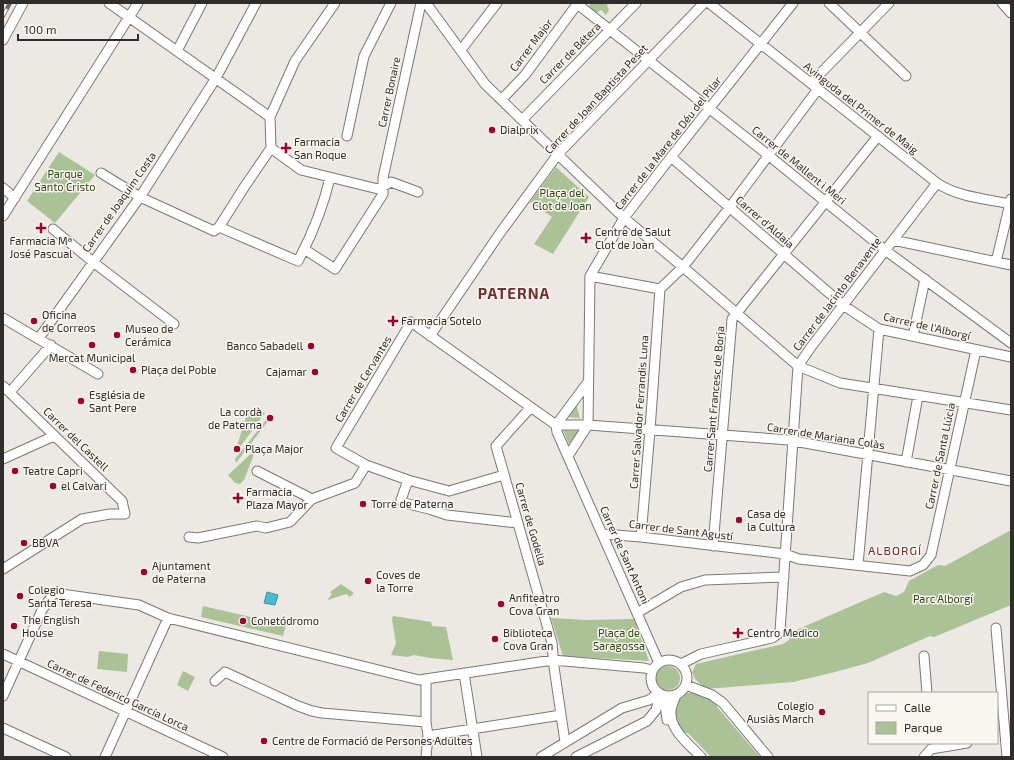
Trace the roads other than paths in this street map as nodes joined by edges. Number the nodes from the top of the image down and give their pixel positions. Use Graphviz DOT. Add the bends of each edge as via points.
graph roads {
  1 [pos="23,3"];
  2 [pos="109,3"];
  3 [pos="138,3"];
  4 [pos="202,3"];
  5 [pos="256,3"];
  6 [pos="335,3"];
  7 [pos="391,3"];
  8 [pos="421,3"];
  9 [pos="426,3"];
  10 [pos="497,3"];
  11 [pos="577,3"];
  12 [pos="636,3"];
  13 [pos="704,3"];
  14 [pos="709,3"];
  15 [pos="793,3"];
  16 [pos="829,3"];
  17 [pos="889,3"];
  18 [pos="1002,3"];
  19 [pos="1011,13"];
  20 [pos="129,17"];
  21 [pos="610,30"];
  22 [pos="860,33"];
  23 [pos="3,40"];
  24 [pos="761,44"];
  25 [pos="461,50"];
  26 [pos="177,51"];
  27 [pos="648,61"];
  28 [pos="906,76"];
  29 [pos="216,78"];
  30 [pos="815,86"];
  31 [pos="502,99"];
  32 [pos="709,109"];
  33 [pos="270,117"];
  34 [pos="522,120"];
  35 [pos="347,136"];
  36 [pos="878,136"];
  37 [pos="272,148"];
  38 [pos="558,154"];
  39 [pos="768,155"];
  40 [pos="671,157"];
  41 [pos="101,173"];
  42 [pos="330,178"];
  43 [pos="937,183"];
  44 [pos="383,186"];
  45 [pos="3,188"];
  46 [pos="418,192"];
  47 [pos="140,197"];
  48 [pos="15,198"];
  49 [pos="825,202"];
  50 [pos="1011,202"];
  51 [pos="730,207"];
  52 [pos="3,216"];
  53 [pos="624,218"];
  54 [pos="53,229"];
  55 [pos="216,229"];
  56 [pos="892,240"];
  57 [pos="304,249"];
  58 [pos="885,250"];
  59 [pos="784,254"];
  60 [pos="93,262"];
  61 [pos="996,262"];
  62 [pos="1011,265"];
  63 [pos="683,267"];
  64 [pos="590,276"];
  65 [pos="925,279"];
  66 [pos="660,289"];
  67 [pos="843,304"];
  68 [pos="736,314"];
  69 [pos="3,318"];
  70 [pos="174,324"];
  71 [pos="878,329"];
  72 [pos="430,336"];
  73 [pos="913,336"];
  74 [pos="39,338"];
  75 [pos="1011,343"];
  76 [pos="51,345"];
  77 [pos="976,350"];
  78 [pos="1011,357"];
  79 [pos="798,366"];
  80 [pos="98,374"];
  81 [pos="588,382"];
  82 [pos="6,389"];
  83 [pos="873,389"];
  84 [pos="918,396"];
  85 [pos="964,403"];
  86 [pos="531,407"];
  87 [pos="1011,410"];
  88 [pos="556,424"];
  89 [pos="588,425"];
  90 [pos="650,430"];
  91 [pos="723,435"];
  92 [pos="54,436"];
  93 [pos="793,441"];
  94 [pos="868,454"];
  95 [pos="568,456"];
  96 [pos="3,459"];
  97 [pos="906,462"];
  98 [pos="366,466"];
  99 [pos="950,470"];
  100 [pos="257,471"];
  101 [pos="504,475"];
  102 [pos="408,480"];
  103 [pos="1011,481"];
  104 [pos="312,499"];
  105 [pos="518,523"];
  106 [pos="603,534"];
  107 [pos="189,537"];
  108 [pos="641,537"];
  109 [pos="713,546"];
  110 [pos="785,554"];
  111 [pos="858,565"];
  112 [pos="923,565"];
  113 [pos="3,569"];
  114 [pos="784,577"];
  115 [pos="638,613"];
  116 [pos="168,618"];
  117 [pos="996,628"];
  118 [pos="3,654"];
  119 [pos="924,656"];
  120 [pos="553,660"];
  121 [pos="19,661"];
  122 [pos="681,664"];
  123 [pos="655,667"];
  124 [pos="464,674"];
  125 [pos="426,679"];
  126 [pos="215,681"];
  127 [pos="686,685"];
  128 [pos="927,692"];
  129 [pos="661,694"];
  130 [pos="676,695"];
  131 [pos="3,696"];
  132 [pos="126,712"];
  133 [pos="561,715"];
  134 [pos="426,722"];
  135 [pos="3,728"];
  136 [pos="472,729"];
  137 [pos="428,736"];
  138 [pos="1001,737"];
  139 [pos="565,742"];
  140 [pos="962,744"];
  141 [pos="931,750"];
  142 [pos="66,757"];
  143 [pos="105,757"];
  144 [pos="223,757"];
  145 [pos="426,757"];
  146 [pos="477,757"];
  147 [pos="541,757"];
  148 [pos="576,757"];
  149 [pos="696,757"];
  150 [pos="701,757"];
  151 [pos="768,757"];
  152 [pos="924,757"];
  153 [pos="1007,757"];
  1 -- 23 [label="street"];
  2 -- 20 [label="street"];
  3 -- 20 [label="street"];
  4 -- 26 [label="street"];
  5 -- 29 [label="street, Carrer de Joaquim Costa"];
  6 -- 33 [label="street" via="295,61"];
  7 -- 35 [label="street" via="364,56"];
  8 -- 44 [label="street, Carrer Bonaire"];
  9 -- 25 [label="street"];
  10 -- 25 [label="street"];
  11 -- 21 [label="street, Carrer de Mallent i Meri"];
  11 -- 31 [label="street, Carrer Major" via="524,75"];
  12 -- 21 [label="street, Carrer de Bétera"];
  13 -- 27 [label="street, Carrer de Joan Baptista Peset"];
  14 -- 24 [label="street, Avinguda del Primer de Maig"];
  15 -- 24 [label="street, Carrer de la Mare de Déu del Pilar"];
  16 -- 22 [label="street"];
  17 -- 22 [label="street"];
  18 -- 19 [label="street"];
  20 -- 26 [label="street"];
  20 -- 48 [label="street"];
  21 -- 27 [label="street, Carrer de Mallent i Meri"];
  21 -- 34 [label="street, Carrer de Bétera"];
  22 -- 28 [label="street"];
  22 -- 30 [label="street"];
  24 -- 30 [label="street, Avinguda del Primer de Maig"];
  24 -- 32 [label="street, Carrer de la Mare de Déu del Pilar"];
  25 -- 31 [label="street" via="485,84"];
  26 -- 29 [label="street"];
  27 -- 32 [label="street, Carrer de Mallent i Meri"];
  27 -- 38 [label="street, Carrer de Joan Baptista Peset"];
  29 -- 33 [label="street"];
  29 -- 47 [label="street, Carrer de Joaquim Costa"];
  30 -- 36 [label="street, Avinguda del Primer de Maig"];
  30 -- 39 [label="street"];
  31 -- 34 [label="street"];
  32 -- 39 [label="street, Carrer de Mallent i Meri"];
  32 -- 40 [label="street, Carrer de la Mare de Déu del Pilar"];
  33 -- 37 [label="street"];
  34 -- 38 [label="street"];
  36 -- 43 [label="street, Avinguda del Primer de Maig"];
  36 -- 49 [label="street, Carrer Sant Francesc de Borja"];
  37 -- 42 [label="street" via="301,170"];
  37 -- 55 [label="street"];
  38 -- 53 [label="street"];
  38 -- 72 [label="street, Carrer de Joan Baptista Peset"];
  39 -- 49 [label="street, Carrer de Mallent i Meri"];
  39 -- 51 [label="street"];
  40 -- 51 [label="street, Carrer d'Aldaia"];
  40 -- 53 [label="street, Carrer de la Mare de Déu del Pilar"];
  41 -- 47 [label="street"];
  42 -- 44 [label="street" via="378,189"];
  42 -- 57 [label="street" via="318,220"];
  43 -- 50 [label="street, Avinguda del Primer de Maig" via="962,194"];
  43 -- 56 [label="street, Carrer de Jacinto Benavente"];
  44 -- 46 [label="street" via="391,182"];
  44 -- 57 [label="street, Carrer Bonaire" via="383,194 335,268"];
  45 -- 48 [label="street"];
  47 -- 55 [label="street"];
  47 -- 60 [label="street, Carrer de Joaquim Costa"];
  48 -- 52 [label="street"];
  49 -- 58 [label="street, Carrer de Mallent i Meri"];
  49 -- 59 [label="street, Carrer Sant Francesc de Borja"];
  50 -- 61 [label="street"];
  51 -- 59 [label="street, Carrer d'Aldaia"];
  51 -- 63 [label="street"];
  53 -- 63 [label="street"];
  53 -- 64 [label="street, Carrer de la Mare de Déu del Pilar"];
  54 -- 60 [label="street"];
  55 -- 57 [label="street" via="298,261"];
  56 -- 58 [label="street, Carrer de Jacinto Benavente"];
  56 -- 61 [label="street"];
  58 -- 65 [label="street, Carrer de Mallent i Meri"];
  58 -- 67 [label="street, Carrer de Jacinto Benavente"];
  59 -- 67 [label="street, Carrer d'Aldaia"];
  59 -- 68 [label="street, Carrer Sant Francesc de Borja"];
  60 -- 70 [label="street"];
  60 -- 74 [label="street, Carrer de Joaquim Costa"];
  61 -- 62 [label="street"];
  63 -- 66 [label="street"];
  63 -- 68 [label="street"];
  64 -- 66 [label="street"];
  64 -- 81 [label="street, Carrer de la Mare de Déu del Pilar"];
  65 -- 73 [label="street"];
  65 -- 75 [label="street, Carrer de Mallent i Meri"];
  66 -- 90 [label="street, Carrer Salvador Ferrandis Luna"];
  67 -- 71 [label="street, Carrer de l'Alborgí"];
  67 -- 79 [label="street, Carrer de Jacinto Benavente"];
  68 -- 79 [label="street"];
  68 -- 91 [label="street, Carrer Sant Francesc de Borja" via="732,318"];
  69 -- 74 [label="street"];
  71 -- 73 [label="street, Carrer de l'Alborgí"];
  71 -- 83 [label="street"];
  72 -- 86 [label="street"];
  72 -- 98 [label="street, Carrer de Cervantes" via="411,322 336,448"];
  73 -- 77 [label="street, Carrer de l'Alborgí"];
  74 -- 76 [label="street"];
  76 -- 80 [label="street"];
  76 -- 82 [label="street"];
  77 -- 78 [label="street, Carrer de l'Alborgí"];
  77 -- 85 [label="street, Carrer de Santa Llúcia"];
  79 -- 83 [label="street" via="840,383"];
  79 -- 93 [label="street, Carrer de Jacinto Benavente"];
  81 -- 88 [label="street"];
  81 -- 89 [label="street, Carrer de la Mare de Déu del Pilar"];
  82 -- 92 [label="street, Carrer del Castell"];
  83 -- 84 [label="street"];
  83 -- 94 [label="street"];
  84 -- 85 [label="street"];
  84 -- 97 [label="street"];
  85 -- 87 [label="street"];
  85 -- 99 [label="street, Carrer de Santa Llúcia"];
  86 -- 88 [label="street"];
  86 -- 101 [label="street, Carrer de Godella" via="496,446"];
  88 -- 89 [label="street, Carrer de Mariana Colàs"];
  88 -- 95 [label="street, Carrer de Sant Antoni"];
  89 -- 90 [label="street, Carrer de Mariana Colàs"];
  89 -- 95 [label="street"];
  90 -- 91 [label="street, Carrer de Mariana Colàs"];
  90 -- 108 [label="street, Carrer Salvador Ferrandis Luna"];
  91 -- 93 [label="street, Carrer de Mariana Colàs"];
  91 -- 109 [label="street, Carrer Sant Francesc de Borja"];
  92 -- 96 [label="street"];
  92 -- 113 [label="street, Carrer del Castell" via="122,501 125,514 82,519"];
  93 -- 94 [label="street, Carrer de Mariana Colàs"];
  93 -- 110 [label="street, Carrer de Jacinto Benavente"];
  94 -- 97 [label="street, Carrer de Mariana Colàs"];
  94 -- 111 [label="street"];
  95 -- 106 [label="street, Carrer de Sant Antoni"];
  97 -- 99 [label="street, Carrer de Mariana Colàs"];
  98 -- 102 [label="street"];
  98 -- 104 [label="street" via="354,483"];
  99 -- 103 [label="street, Carrer de Mariana Colàs"];
  99 -- 112 [label="street, Carrer de Santa Llúcia" via="931,555"];
  100 -- 104 [label="street"];
  101 -- 102 [label="street" via="449,491"];
  101 -- 105 [label="street, Carrer de Godella"];
  102 -- 105 [label="street" via="401,500 404,503 447,516"];
  104 -- 107 [label="street" via="290,522 266,528 257,526 198,538"];
  105 -- 120 [label="street, Carrer de Godella" via="552,643"];
  106 -- 108 [label="street, Carrer de Sant Agustí"];
  106 -- 115 [label="street, Carrer de Sant Antoni"];
  108 -- 109 [label="street, Carrer de Sant Agustí"];
  109 -- 110 [label="street, Carrer de Sant Agustí"];
  110 -- 111 [label="street, Carrer de Sant Agustí"];
  110 -- 114 [label="street, Carrer de Jacinto Benavente"];
  111 -- 112 [label="street, Carrer de Sant Agustí" via="910,571"];
  114 -- 115 [label="street" via="705,580 681,587"];
  114 -- 122 [label="street, Carrer de Jacinto Benavente" via="778,634 772,638 701,654"];
  115 -- 123 [label="street, Carrer de Sant Antoni"];
  116 -- 121 [label="street" via="139,605 54,593 42,610"];
  116 -- 125 [label="street" via="419,680"];
  116 -- 132 [label="street"];
  117 -- 138 [label="street"];
  118 -- 121 [label="street, Carrer de Federico García Lorca"];
  119 -- 128 [label="street"];
  120 -- 123 [label="street"];
  120 -- 124 [label="street"];
  120 -- 133 [label="street, Carrer de Godella"];
  121 -- 131 [label="street"];
  121 -- 132 [label="street, Carrer de Federico García Lorca"];
  122 -- 123 [label="street" via="670,660"];
  122 -- 127 [label="street" via="687,674"];
  123 -- 129 [label="street" via="651,680 655,690"];
  124 -- 125 [label="street"];
  124 -- 136 [label="street"];
  125 -- 134 [label="street"];
  126 -- 134 [label="street" via="226,672 298,706 322,713"];
  127 -- 130 [label="street"];
  127 -- 151 [label="street" via="712,695 723,703"];
  129 -- 130 [label="street"];
  129 -- 139 [label="street" via="622,708"];
  129 -- 148 [label="street" via="656,710 647,721"];
  129 -- 149 [label="street" via="668,724"];
  130 -- 150 [label="street" via="670,713 672,723"];
  132 -- 143 [label="street"];
  132 -- 144 [label="street, Carrer de Federico García Lorca"];
  133 -- 136 [label="street"];
  133 -- 139 [label="street, Carrer de Godella"];
  134 -- 137 [label="street"];
  135 -- 142 [label="street"];
  136 -- 137 [label="street"];
  136 -- 146 [label="street"];
  137 -- 145 [label="street"];
  138 -- 153 [label="street"];
  139 -- 147 [label="street"];
  140 -- 141 [label="street"];
  141 -- 152 [label="street"];
}
